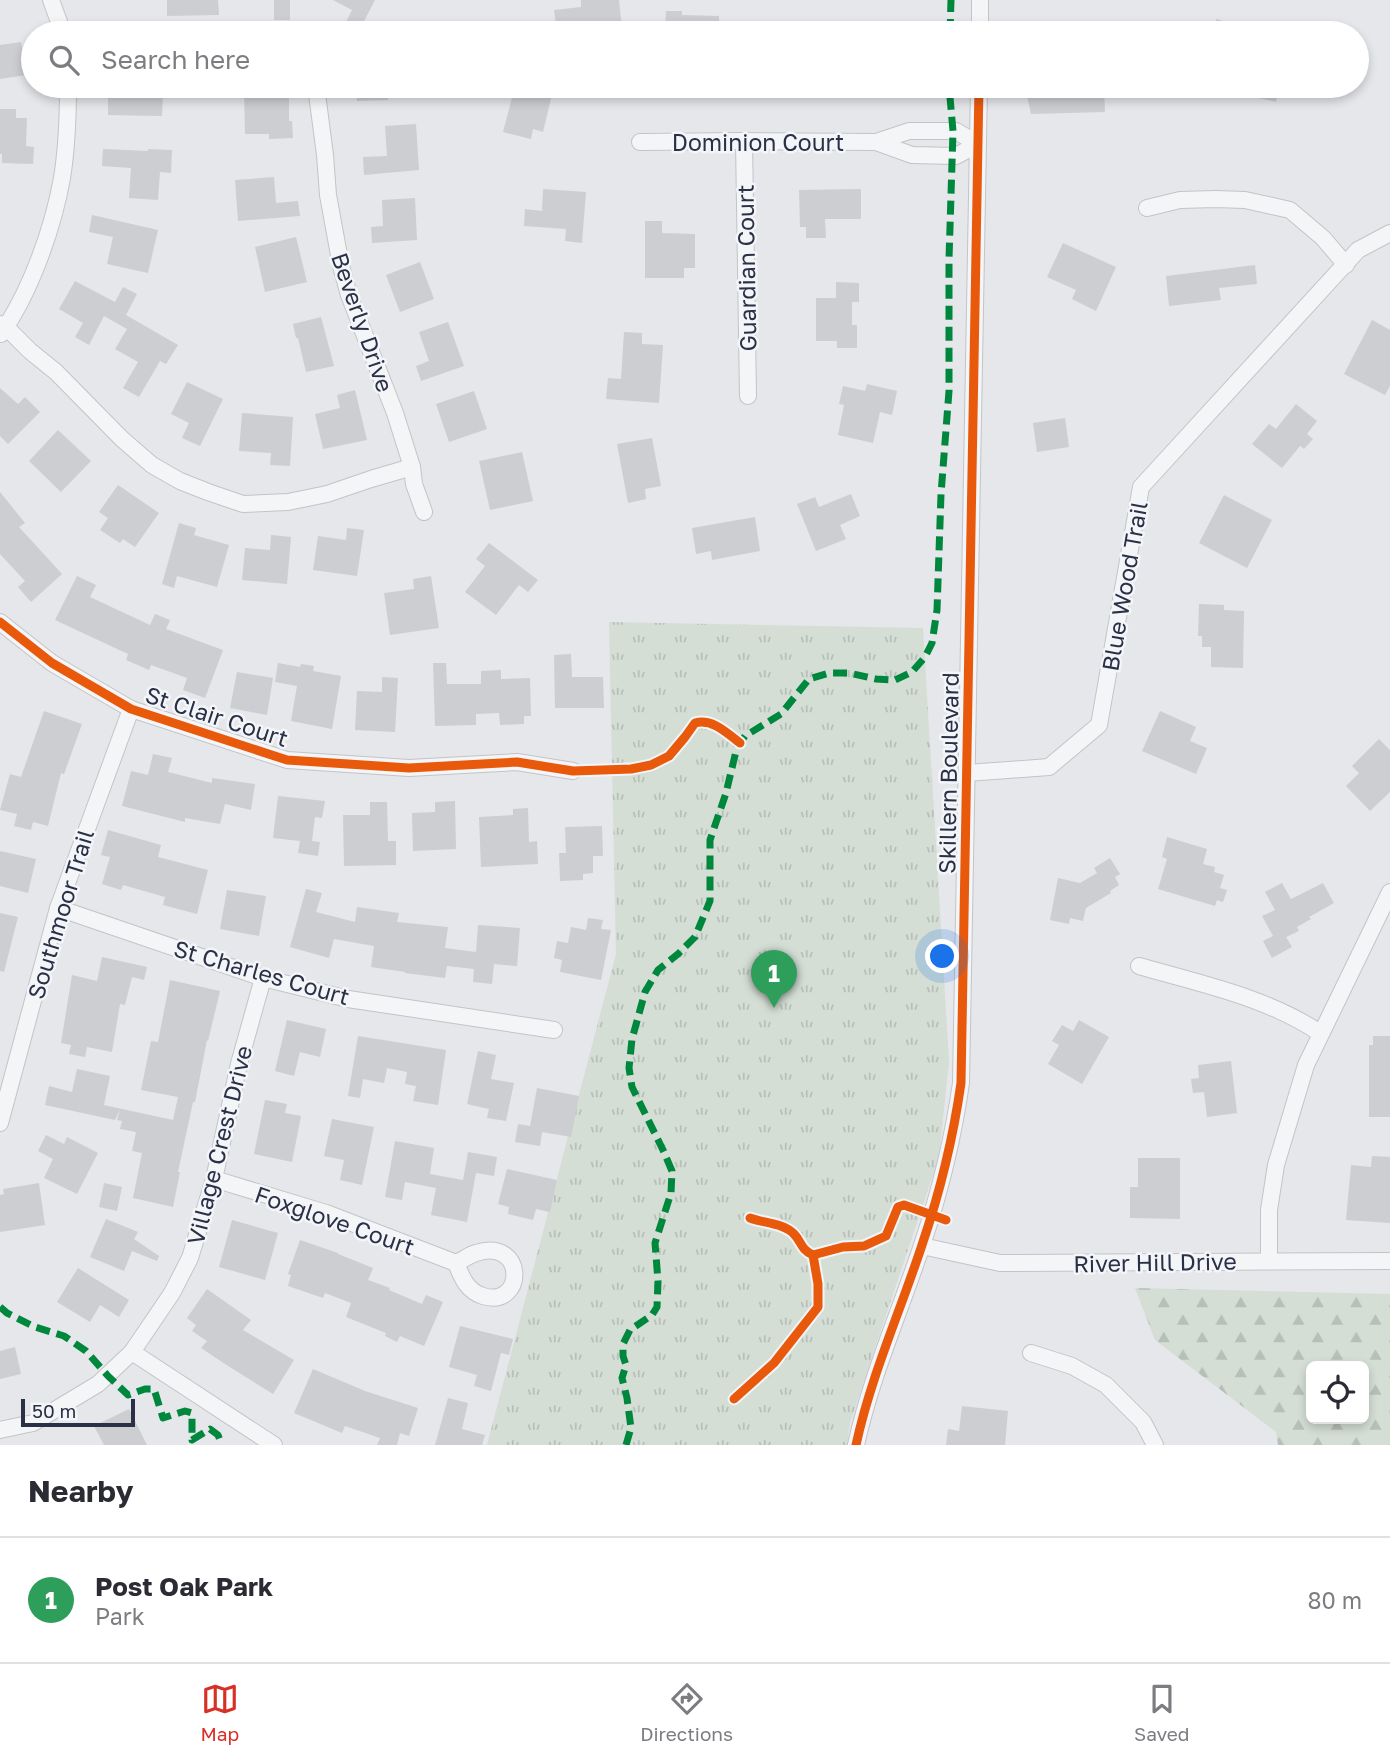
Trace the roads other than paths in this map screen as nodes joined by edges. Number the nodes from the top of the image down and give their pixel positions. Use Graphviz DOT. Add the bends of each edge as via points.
graph roads {
  1 [pos="51,0"];
  2 [pos="980,0"];
  3 [pos="58,21"];
  4 [pos="980,21"];
  5 [pos="68,98"];
  6 [pos="319,98"];
  7 [pos="979,98"];
  8 [pos="744,141"];
  9 [pos="640,142"];
  10 [pos="876,142"];
  11 [pos="978,144"];
  12 [pos="1147,208"];
  13 [pos="1390,233"];
  14 [pos="1346,265"];
  15 [pos="2,329"];
  16 [pos="748,396"];
  17 [pos="412,467"];
  18 [pos="424,512"];
  19 [pos="0,622"];
  20 [pos="131,709"];
  21 [pos="573,771"];
  22 [pos="967,773"];
  23 [pos="1390,892"];
  24 [pos="58,908"];
  25 [pos="1139,966"];
  26 [pos="263,978"];
  27 [pos="554,1030"];
  28 [pos="1320,1033"];
  29 [pos="0,1123"];
  30 [pos="214,1180"];
  31 [pos="922,1246"];
  32 [pos="1269,1261"];
  33 [pos="1390,1261"];
  34 [pos="456,1264"];
  35 [pos="132,1352"];
  36 [pos="1031,1353"];
  37 [pos="0,1430"];
  38 [pos="274,1445"];
  39 [pos="856,1445"];
  40 [pos="1155,1445"];
  1 -- 3 [label="street"];
  2 -- 4 [label="street"];
  5 -- 15 [label="street" via="61,179 50,225 21,301"];
  6 -- 17 [label="street, Beverly Drive" via="341,266"];
  7 -- 11 [label="street, Skillern Boulevard"];
  8 -- 9 [label="street, Dominion Court"];
  8 -- 10 [label="street, Dominion Court"];
  8 -- 16 [label="street, Guardian Court"];
  10 -- 11 [label="street, Dominion Court" via="909,131 956,131"];
  10 -- 11 [label="street, Dominion Court" via="912,155 956,156"];
  11 -- 22 [label="street, Skillern Boulevard"];
  12 -- 14 [label="street" via="1214,199 1290,210"];
  13 -- 14 [label="street, Blue Wood Trail" via="1358,250"];
  14 -- 22 [label="street, Blue Wood Trail" via="1141,487 1099,725 1049,767"];
  15 -- 17 [label="street" via="56,372 152,465 231,500 243,504 288,502"];
  17 -- 18 [label="street, Beverly Drive"];
  19 -- 20 [label="street, St Clair Court" via="52,663"];
  20 -- 21 [label="street, St Clair Court" via="287,760 409,768 517,762"];
  20 -- 24 [label="street, Southmoor Trail"];
  22 -- 31 [label="street, Skillern Boulevard" via="961,1083 946,1166"];
  23 -- 28 [label="street"];
  24 -- 26 [label="street, St Charles Court"];
  24 -- 29 [label="street, Southmoor Trail"];
  25 -- 28 [label="street" via="1247,996"];
  26 -- 27 [label="street, St Charles Court" via="348,999"];
  26 -- 30 [label="street, Village Crest Drive"];
  28 -- 32 [label="street" via="1276,1165 1269,1210"];
  30 -- 34 [label="street, Foxglove Court" via="326,1213"];
  30 -- 35 [label="street, Village Crest Drive" via="190,1258"];
  31 -- 32 [label="street, River Hill Drive" via="1000,1263"];
  31 -- 39 [label="street, Skillern Boulevard"];
  32 -- 33 [label="street, River Hill Drive"];
  35 -- 37 [label="street, Village Crest Drive" via="98,1384 33,1423"];
  35 -- 38 [label="street"];
  36 -- 40 [label="street" via="1072,1366 1106,1385 1143,1422"];
}
